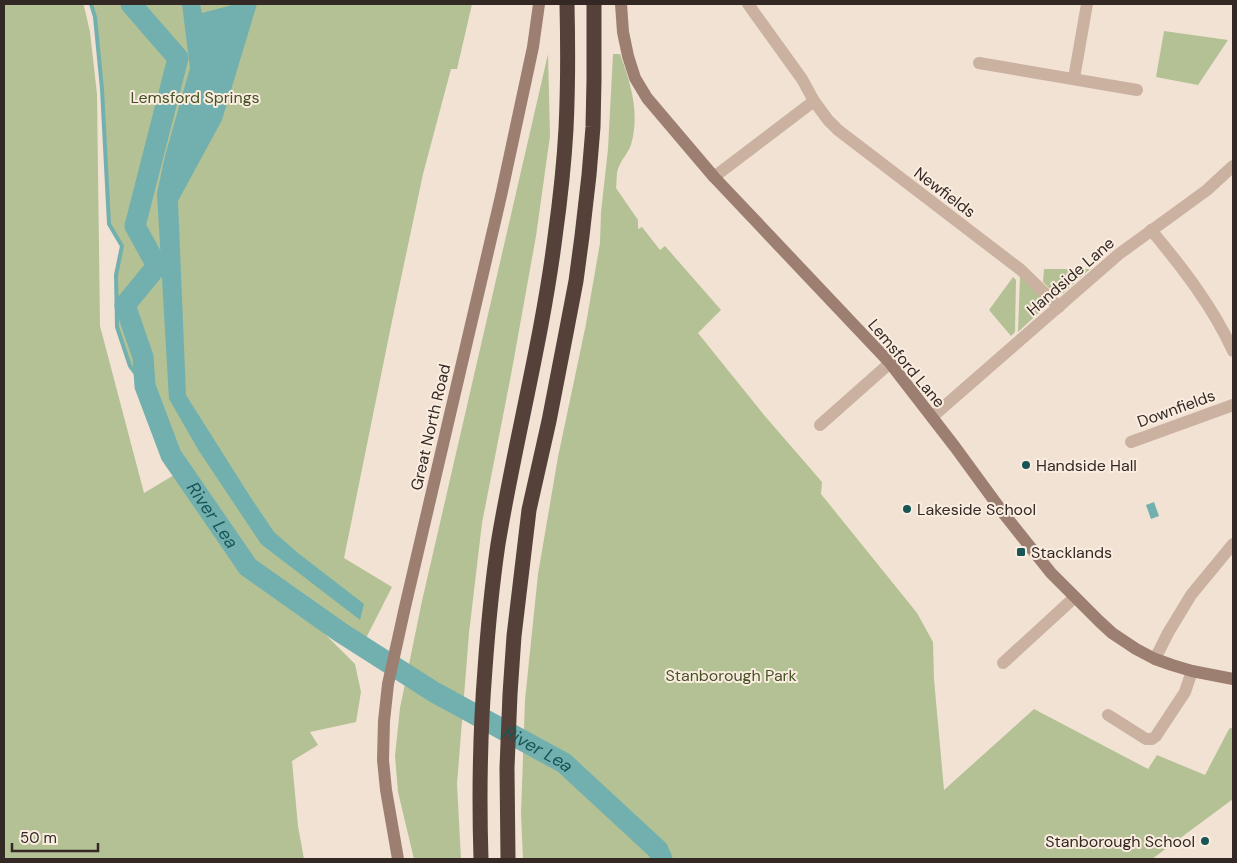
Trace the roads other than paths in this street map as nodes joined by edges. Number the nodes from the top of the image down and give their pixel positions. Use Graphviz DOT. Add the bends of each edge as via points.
graph roads {
  1 [pos="539,4"];
  2 [pos="567,4"];
  3 [pos="594,4"];
  4 [pos="620,4"];
  5 [pos="748,4"];
  6 [pos="1087,4"];
  7 [pos="979,63"];
  8 [pos="1074,78"];
  9 [pos="1137,90"];
  10 [pos="814,101"];
  11 [pos="1233,166"];
  12 [pos="714,177"];
  13 [pos="1151,230"];
  14 [pos="1059,307"];
  15 [pos="1233,351"];
  16 [pos="890,363"];
  17 [pos="1233,405"];
  18 [pos="932,417"];
  19 [pos="820,425"];
  20 [pos="1131,442"];
  21 [pos="1233,544"];
  22 [pos="1075,597"];
  23 [pos="1155,659"];
  24 [pos="1003,663"];
  25 [pos="1192,671"];
  26 [pos="1233,679"];
  27 [pos="1108,715"];
  28 [pos="398,859"];
  29 [pos="481,859"];
  30 [pos="508,859"];
  1 -- 28 [label="street, Great North Road" via="501,196 388,684 383,760"];
  2 -- 29 [label="highway" via="566,128 556,229 547,294 498,545 488,624 480,764"];
  3 -- 30 [label="highway" via="593,127 582,236 567,328 529,510 514,636 507,768"];
  4 -- 12 [label="street, Lemsford Lane" via="623,32 635,78 647,98"];
  5 -- 10 [label="street, Newfields"];
  6 -- 8 [label="street"];
  7 -- 8 [label="street"];
  8 -- 9 [label="street"];
  10 -- 12 [label="street"];
  10 -- 14 [label="street, Newfields" via="838,130 1021,270"];
  11 -- 13 [label="street, Handside Lane" via="1207,190"];
  12 -- 16 [label="street, Lemsford Lane"];
  13 -- 14 [label="street, Handside Lane"];
  13 -- 15 [label="street" via="1211,310"];
  14 -- 18 [label="street, Handside Lane"];
  16 -- 18 [label="street, Lemsford Lane"];
  16 -- 19 [label="street"];
  17 -- 20 [label="street, Downfields"];
  18 -- 22 [label="street, Lemsford Lane" via="1004,514 1051,573"];
  21 -- 23 [label="street" via="1191,595"];
  22 -- 23 [label="street, Lemsford Lane" via="1112,633"];
  22 -- 24 [label="street"];
  23 -- 25 [label="street, Lemsford Lane"];
  25 -- 26 [label="street, Lemsford Lane"];
  25 -- 27 [label="street" via="1185,692 1152,739 1146,739"];
}
